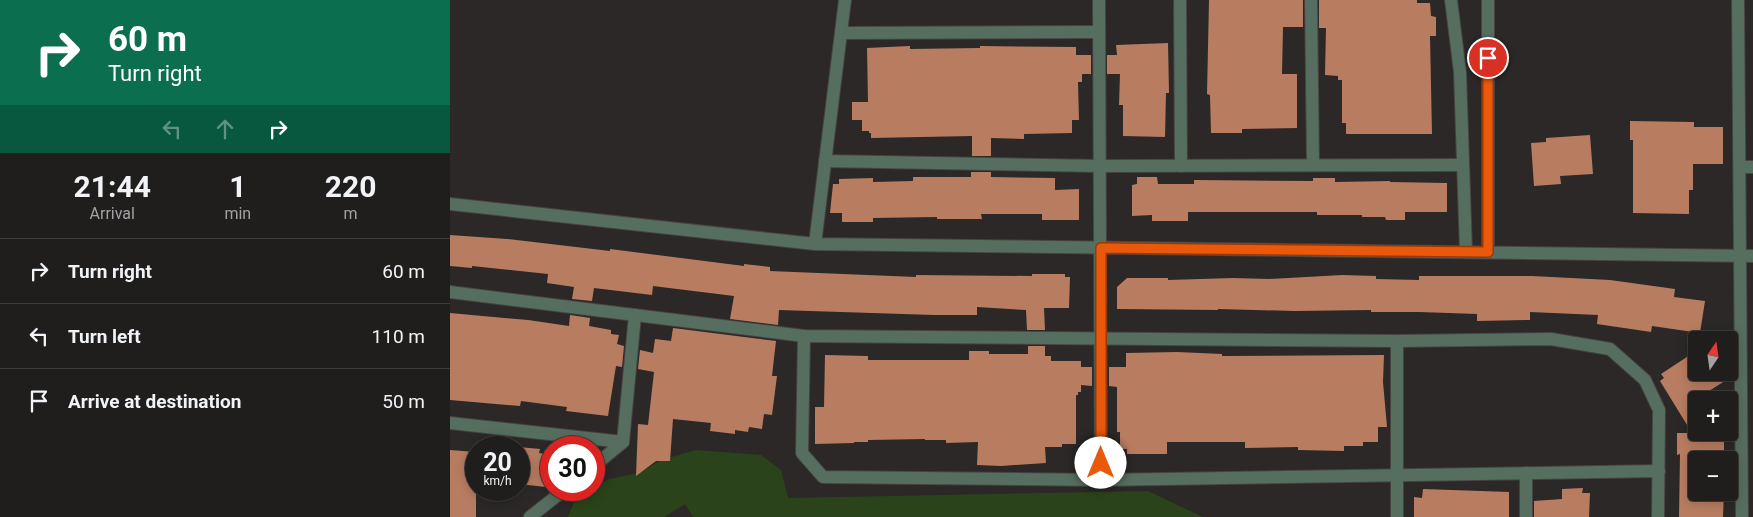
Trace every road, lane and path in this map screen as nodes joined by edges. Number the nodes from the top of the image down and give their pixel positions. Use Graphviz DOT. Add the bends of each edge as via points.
graph roads {
  1 [pos="845,0"];
  2 [pos="1099,0"];
  3 [pos="1180,0"];
  4 [pos="1311,0"];
  5 [pos="1451,0"];
  6 [pos="1488,0"];
  7 [pos="1738,0"];
  8 [pos="1099,32"];
  9 [pos="841,33"];
  10 [pos="825,161"];
  11 [pos="1313,165"];
  12 [pos="1463,165"];
  13 [pos="1100,166"];
  14 [pos="1181,166"];
  15 [pos="1746,167"];
  16 [pos="450,204"];
  17 [pos="815,244"];
  18 [pos="1101,248"];
  19 [pos="1466,252"];
  20 [pos="1488,252"];
  21 [pos="1747,256"];
  22 [pos="450,292"];
  23 [pos="635,315"];
  24 [pos="804,336"];
  25 [pos="1101,339"];
  26 [pos="1397,341"];
  27 [pos="450,423"];
  28 [pos="623,442"];
  29 [pos="605,457"];
  30 [pos="1658,471"];
  31 [pos="1526,474"];
  32 [pos="1397,476"];
  33 [pos="1101,480"];
  34 [pos="550,501"];
  35 [pos="530,517"];
  36 [pos="1397,517"];
  37 [pos="1526,517"];
  38 [pos="1658,517"];
  39 [pos="1742,517"];
  1 -- 9 [label="street"];
  2 -- 8 [label="street"];
  3 -- 14 [label="street"];
  4 -- 11 [label="street"];
  5 -- 12 [label="street" via="1460,72"];
  6 -- 20 [label="street"];
  7 -- 15 [label="street"];
  8 -- 9 [label="street"];
  8 -- 13 [label="street"];
  9 -- 10 [label="street"];
  10 -- 13 [label="street"];
  10 -- 17 [label="street"];
  11 -- 12 [label="street"];
  11 -- 14 [label="street"];
  12 -- 19 [label="street"];
  13 -- 14 [label="street"];
  13 -- 18 [label="street"];
  15 -- 21 [label="street"];
  16 -- 17 [label="street"];
  17 -- 18 [label="street"];
  18 -- 19 [label="street"];
  18 -- 25 [label="street"];
  19 -- 20 [label="street"];
  20 -- 21 [label="street"];
  21 -- 39 [label="street"];
  22 -- 23 [label="street"];
  23 -- 24 [label="street"];
  23 -- 28 [label="street"];
  24 -- 25 [label="street"];
  24 -- 33 [label="street" via="802,454 823,477"];
  25 -- 26 [label="street"];
  25 -- 33 [label="street"];
  26 -- 30 [label="street" via="1550,340 1610,349 1646,380 1659,410"];
  26 -- 32 [label="street"];
  27 -- 28 [label="street"];
  28 -- 29 [label="street"];
  30 -- 31 [label="street"];
  30 -- 38 [label="street"];
  31 -- 32 [label="street"];
  31 -- 37 [label="street"];
  32 -- 33 [label="street"];
  32 -- 36 [label="street"];
  34 -- 35 [label="street"];
}
